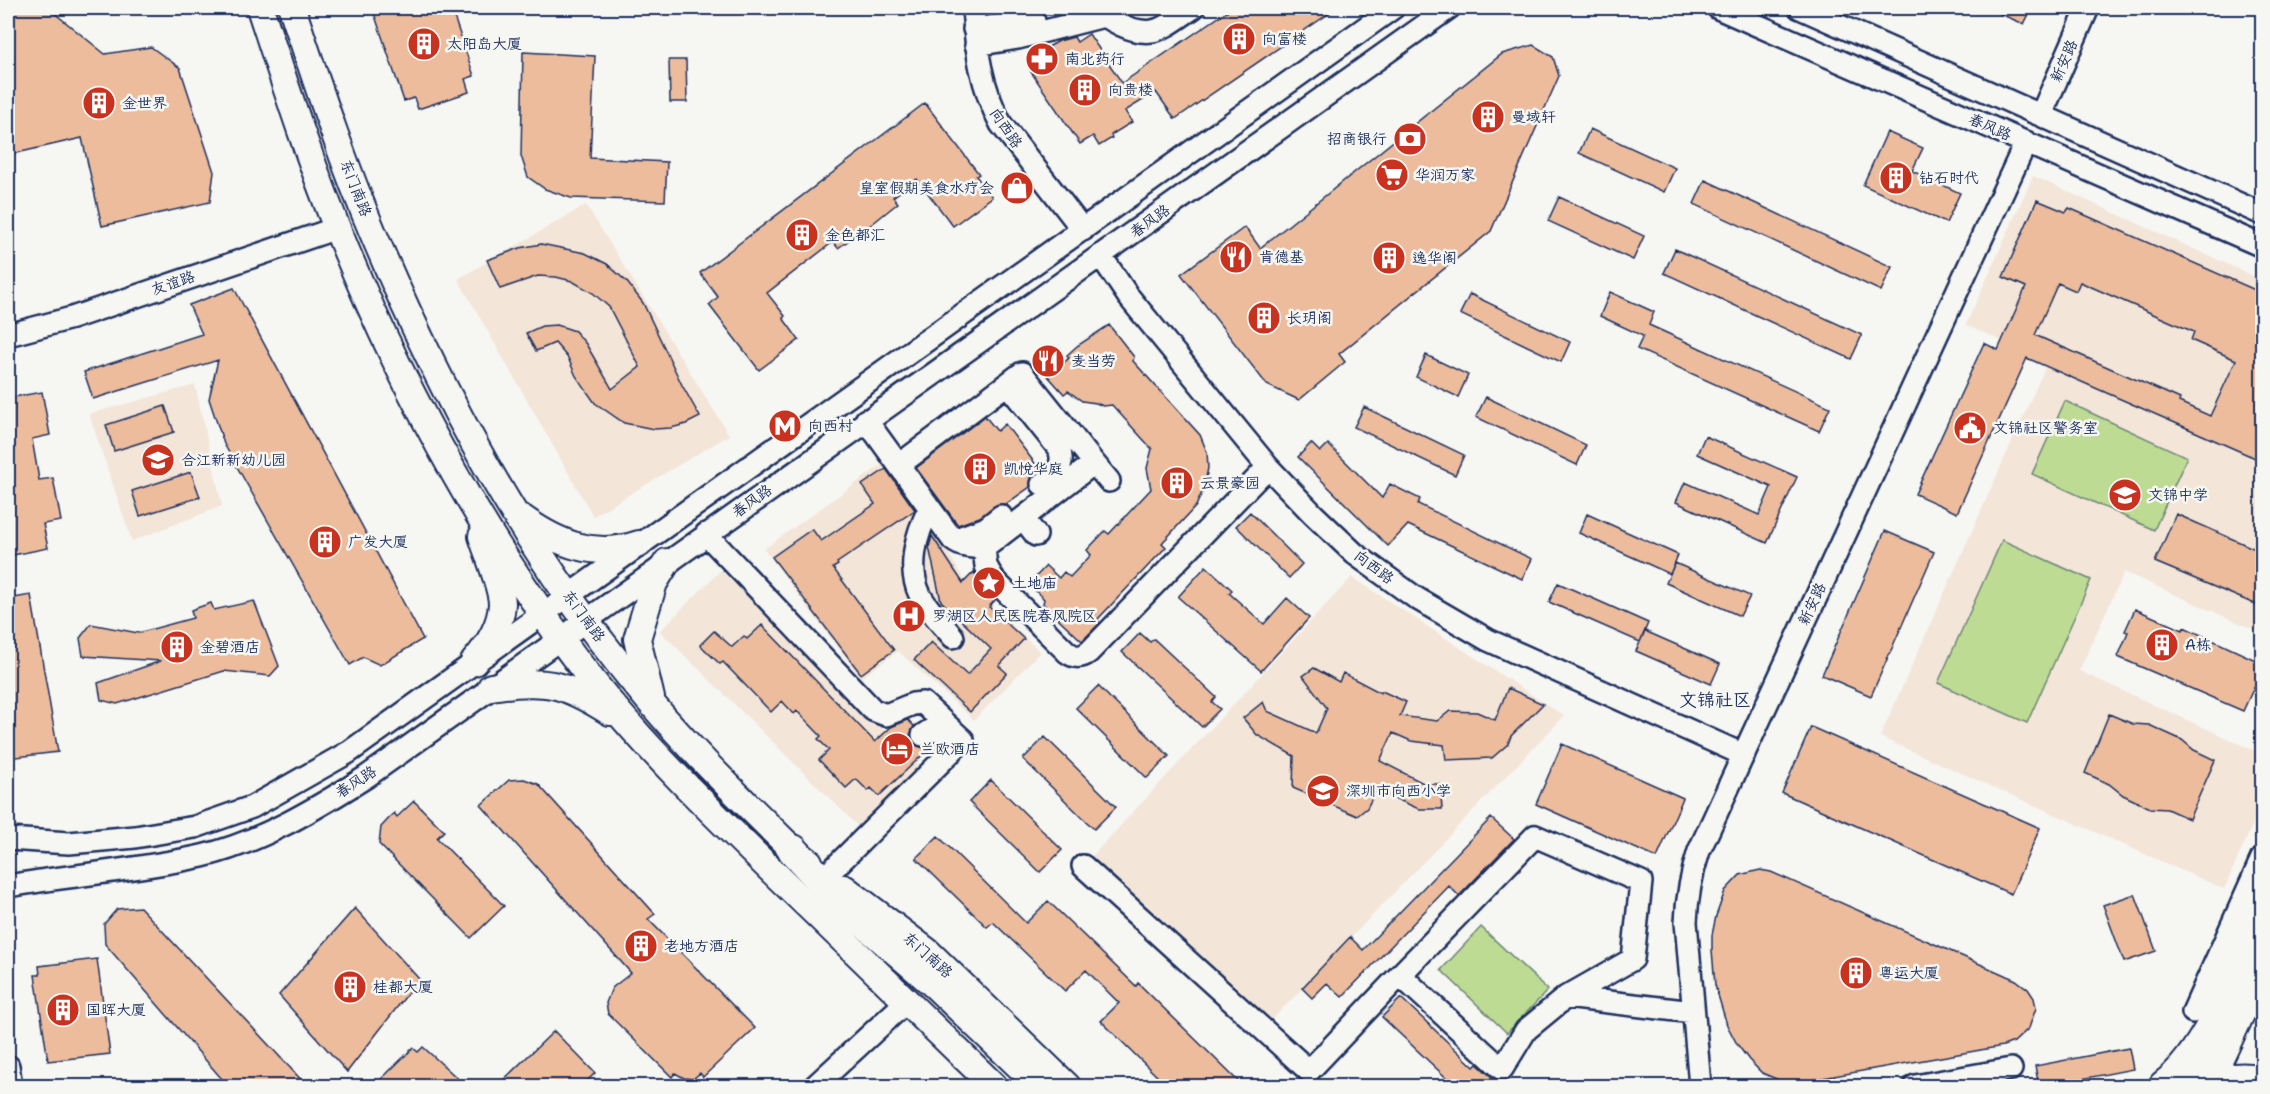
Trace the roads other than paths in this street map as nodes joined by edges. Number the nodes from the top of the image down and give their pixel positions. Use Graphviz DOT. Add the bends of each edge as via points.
graph roads {
  1 [pos="260,8"];
  2 [pos="292,8"];
  3 [pos="973,8"];
  4 [pos="1193,8"];
  5 [pos="1393,8"];
  6 [pos="1449,8"];
  7 [pos="1718,8"];
  8 [pos="1800,8"];
  9 [pos="2088,8"];
  10 [pos="1100,12"];
  11 [pos="1034,21"];
  12 [pos="975,37"];
  13 [pos="2041,115"];
  14 [pos="2026,142"];
  15 [pos="2262,214"];
  16 [pos="337,228"];
  17 [pos="1083,230"];
  18 [pos="2262,246"];
  19 [pos="1101,256"];
  20 [pos="8,335"];
  21 [pos="1007,384"];
  22 [pos="866,420"];
  23 [pos="1094,463"];
  24 [pos="899,465"];
  25 [pos="1268,467"];
  26 [pos="1109,481"];
  27 [pos="1042,484"];
  28 [pos="469,499"];
  29 [pos="930,508"];
  30 [pos="514,512"];
  31 [pos="1001,516"];
  32 [pos="1023,518"];
  33 [pos="706,534"];
  34 [pos="1036,535"];
  35 [pos="953,540"];
  36 [pos="639,544"];
  37 [pos="984,548"];
  38 [pos="667,562"];
  39 [pos="568,595"];
  40 [pos="543,613"];
  41 [pos="586,620"];
  42 [pos="953,637"];
  43 [pos="560,638"];
  44 [pos="474,662"];
  45 [pos="491,687"];
  46 [pos="652,705"];
  47 [pos="630,725"];
  48 [pos="923,735"];
  49 [pos="956,747"];
  50 [pos="1744,755"];
  51 [pos="8,839"];
  52 [pos="793,850"];
  53 [pos="2262,858"];
  54 [pos="1083,866"];
  55 [pos="827,875"];
  56 [pos="8,886"];
  57 [pos="2262,913"];
  58 [pos="2262,965"];
  59 [pos="1400,975"];
  60 [pos="1566,997"];
  61 [pos="906,1002"];
  62 [pos="1693,1012"];
  63 [pos="2193,1012"];
  64 [pos="8,1066"];
  65 [pos="2011,1069"];
  66 [pos="1911,1081"];
  67 [pos="2262,1082"];
  68 [pos="11,1086"];
  69 [pos="815,1086"];
  70 [pos="994,1086"];
  71 [pos="1043,1086"];
  72 [pos="1067,1086"];
  73 [pos="1700,1086"];
  74 [pos="2164,1086"];
  75 [pos="2206,1086"];
  1 -- 16 [label="main road, 东门南路"];
  2 -- 30 [label="main road, 东门南路" via="372,231 428,358"];
  3 -- 12 [label="street, 向西路"];
  4 -- 10 [label="street" via="1152,31 1134,29"];
  5 -- 17 [label="street, 春风路"];
  6 -- 19 [label="street, 春风路"];
  7 -- 14 [label="street, 春风路"];
  8 -- 13 [label="street"];
  9 -- 13 [label="street, 新安路"];
  10 -- 12 [label="street" via="1018,38"];
  11 -- 12 [label="street"];
  12 -- 17 [label="street, 向西路" via="986,92 1001,124"];
  13 -- 15 [label="street"];
  14 -- 18 [label="street, 春风路"];
  14 -- 50 [label="street, 新安路"];
  16 -- 20 [label="street, 友谊路" via="72,318"];
  16 -- 28 [label="main road, 东门南路" via="400,371"];
  17 -- 36 [label="street, 春风路"];
  19 -- 22 [label="street, 春风路"];
  19 -- 25 [label="street, 向西路" via="1128,296"];
  21 -- 23 [label="street" via="1022,373"];
  21 -- 24 [label="street"];
  21 -- 27 [label="street" via="1062,455 1058,471"];
  22 -- 24 [label="street"];
  22 -- 33 [label="street, 春风路"];
  23 -- 26 [label="street"];
  23 -- 32 [label="street"];
  24 -- 29 [label="street"];
  25 -- 37 [label="street" via="1082,657 1067,652 994,580 986,566"];
  25 -- 50 [label="street, 向西路" via="1355,554 1416,598 1488,640"];
  28 -- 40 [label="main road, 东门南路"];
  28 -- 44 [label="main road" via="502,603 488,645"];
  29 -- 35 [label="street"];
  29 -- 42 [label="street" via="915,547 918,588"];
  30 -- 36 [label="main road" via="558,540 589,550 607,551"];
  30 -- 39 [label="main road, 东门南路"];
  31 -- 35 [label="street" via="986,528"];
  32 -- 34 [label="street"];
  32 -- 37 [label="street"];
  33 -- 38 [label="street, 春风路"];
  33 -- 49 [label="street" via="873,710 886,715 923,703 963,741"];
  35 -- 37 [label="street"];
  36 -- 39 [label="street, 春风路"];
  38 -- 41 [label="street, 春风路"];
  38 -- 46 [label="main road" via="654,583 637,639"];
  39 -- 40 [label="street, 春风路"];
  39 -- 41 [label="main road, 东门南路"];
  40 -- 43 [label="main road, 东门南路"];
  40 -- 44 [label="street, 春风路"];
  41 -- 43 [label="street, 春风路"];
  41 -- 46 [label="main road, 东门南路"];
  43 -- 45 [label="street, 春风路"];
  43 -- 47 [label="main road, 东门南路"];
  44 -- 51 [label="street, 春风路" via="349,752 252,807 195,827 135,837 69,843"];
  45 -- 47 [label="main road" via="520,682 556,685 581,694"];
  45 -- 56 [label="street, 春风路" via="366,777 262,835 203,856"];
  46 -- 52 [label="main road, 东门南路"];
  47 -- 61 [label="main road, 东门南路" via="664,764"];
  48 -- 49 [label="street" via="931,730 940,731"];
  49 -- 55 [label="street"];
  50 -- 62 [label="street, 新安路" via="1691,874 1686,922"];
  52 -- 55 [label="main road, 东门南路"];
  52 -- 71 [label="highway" via="840,901 937,985"];
  53 -- 63 [label="street"];
  54 -- 59 [label="street" via="1309,1071"];
  55 -- 72 [label="main road, 东门南路" via="928,952"];
  57 -- 74 [label="highway" via="2202,1042"];
  58 -- 75 [label="highway"];
  59 -- 60 [label="street" via="1502,1069 1526,1030"];
  59 -- 60 [label="street" via="1535,836 1641,882 1633,959"];
  60 -- 62 [label="street"];
  61 -- 69 [label="street"];
  61 -- 70 [label="main road, 东门南路"];
  62 -- 73 [label="street, 新安路"];
  64 -- 68 [label="street"];
  65 -- 66 [label="street"];
  67 -- 75 [label="highway" via="2239,1078"];
}
